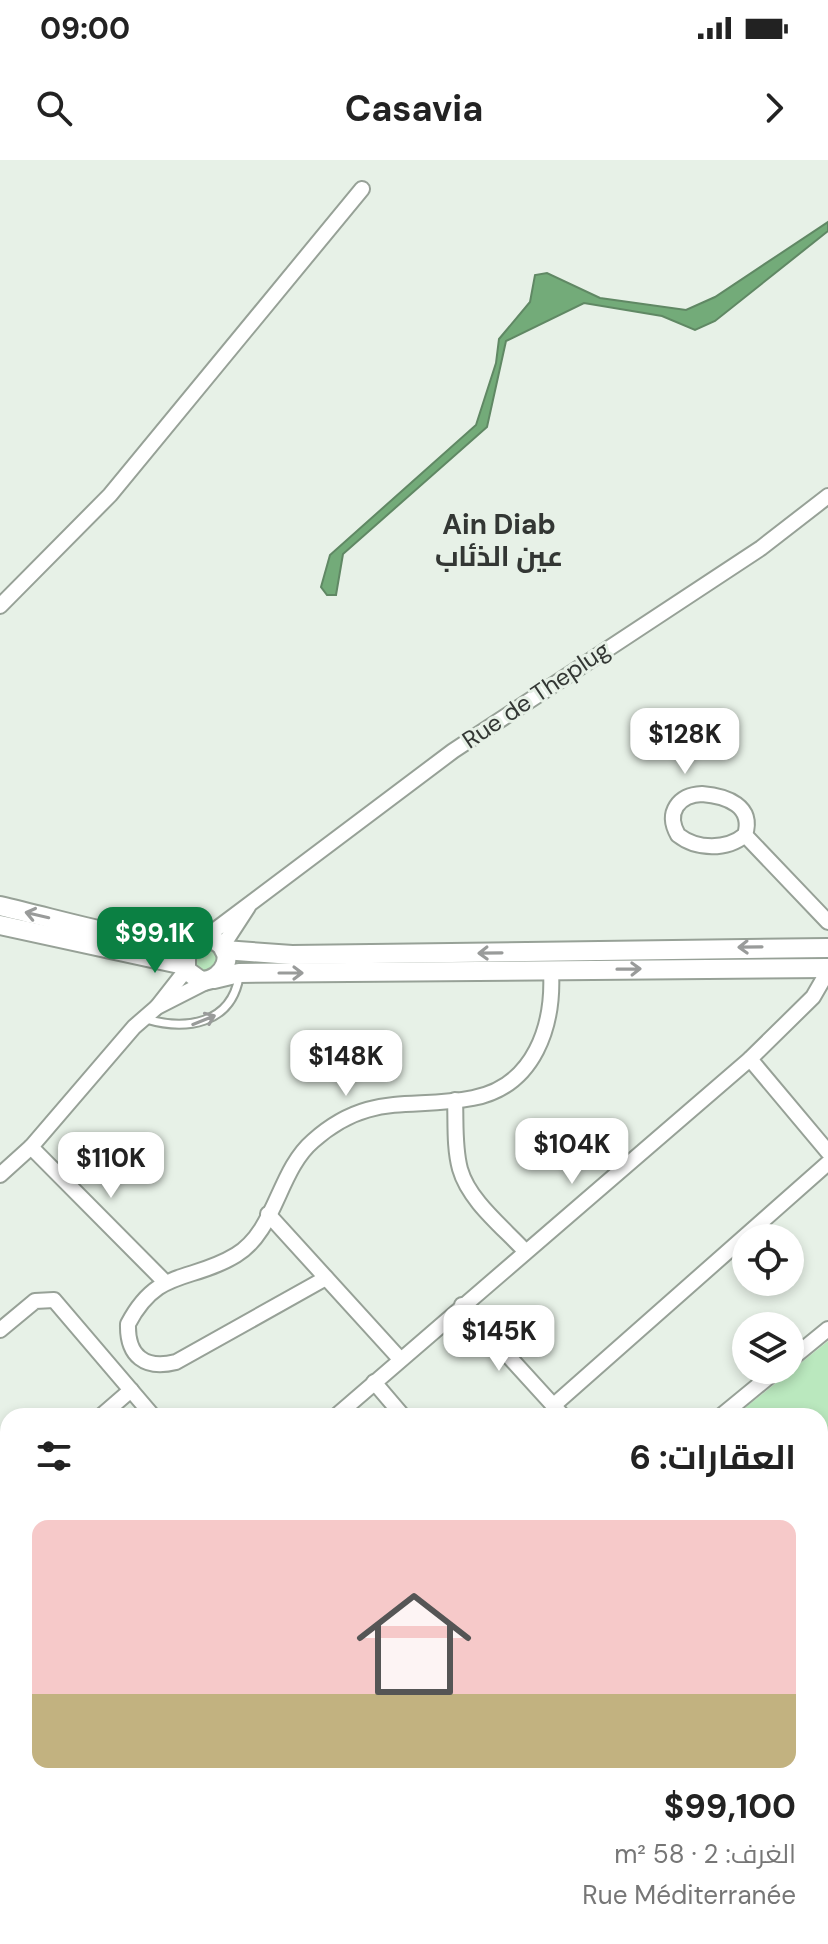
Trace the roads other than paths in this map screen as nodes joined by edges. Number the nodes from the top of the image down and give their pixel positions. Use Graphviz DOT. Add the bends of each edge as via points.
graph roads {
  1 [pos="362,189"];
  2 [pos="828,496"];
  3 [pos="1,603"];
  4 [pos="745,835"];
  5 [pos="250,903"];
  6 [pos="0,906"];
  7 [pos="828,922"];
  8 [pos="0,925"];
  9 [pos="199,940"];
  10 [pos="828,948"];
  11 [pos="223,949"];
  12 [pos="185,968"];
  13 [pos="828,970"];
  14 [pos="551,971"];
  15 [pos="239,973"];
  16 [pos="211,980"];
  17 [pos="157,1007"];
  18 [pos="144,1018"];
  19 [pos="750,1059"];
  20 [pos="455,1100"];
  21 [pos="31,1147"];
  22 [pos="828,1152"];
  23 [pos="828,1163"];
  24 [pos="0,1175"];
  25 [pos="268,1214"];
  26 [pos="525,1251"];
  27 [pos="326,1278"];
  28 [pos="164,1281"];
  29 [pos="462,1305"];
  30 [pos="828,1329"];
  31 [pos="0,1330"];
  32 [pos="804,1349"];
  33 [pos="400,1359"];
  34 [pos="374,1382"];
  35 [pos="760,1384"];
  36 [pos="131,1390"];
  37 [pos="110,1408"];
  38 [pos="146,1408"];
  39 [pos="345,1408"];
  40 [pos="396,1408"];
  41 [pos="556,1408"];
  42 [pos="562,1408"];
  43 [pos="731,1408"];
  1 -- 3 [label="street" via="110,495"];
  2 -- 5 [label="street, Rue de Theplug" via="761,548 453,751"];
  4 -- 4 [label="street" via="745,812 731,800 691,795 674,809 675,829 690,842 730,844"];
  4 -- 7 [label="street"];
  5 -- 9 [label="street, Rue de Theplug"];
  5 -- 11 [label="street"];
  9 -- 6 [label="street, one-way" via="158,942"];
  8 -- 12 [label="street"];
  9 -- 11 [label="street"];
  9 -- 12 [label="street" via="186,951"];
  10 -- 11 [label="street, one-way" via="306,955"];
  11 -- 16 [label="street" via="226,966"];
  12 -- 16 [label="street" via="195,979"];
  12 -- 17 [label="street"];
  14 -- 13 [label="street, one-way"];
  13 -- 19 [label="street" via="813,997"];
  15 -- 14 [label="street, one-way"];
  14 -- 20 [label="street" via="550,1018 528,1064 490,1093"];
  15 -- 16 [label="street"];
  18 -- 15 [label="lane, one-way" via="187,1026 208,1020 231,1001"];
  16 -- 17 [label="street"];
  17 -- 18 [label="street"];
  18 -- 21 [label="street"];
  19 -- 22 [label="street"];
  19 -- 26 [label="street"];
  20 -- 25 [label="street" via="399,1102 340,1123 295,1158"];
  20 -- 26 [label="street" via="459,1168 465,1182"];
  21 -- 24 [label="street"];
  21 -- 28 [label="street"];
  23 -- 42 [label="street"];
  25 -- 27 [label="street"];
  25 -- 28 [label="street" via="249,1245 236,1255"];
  26 -- 29 [label="street"];
  27 -- 28 [label="street" via="239,1330 161,1366 137,1358 127,1338 135,1312"];
  27 -- 33 [label="street"];
  29 -- 33 [label="street"];
  29 -- 41 [label="street"];
  30 -- 32 [label="street"];
  31 -- 36 [label="street" via="35,1301 49,1297"];
  33 -- 34 [label="street"];
  34 -- 39 [label="street"];
  34 -- 40 [label="street"];
  35 -- 43 [label="street"];
  36 -- 37 [label="street"];
  36 -- 38 [label="street"];
}
